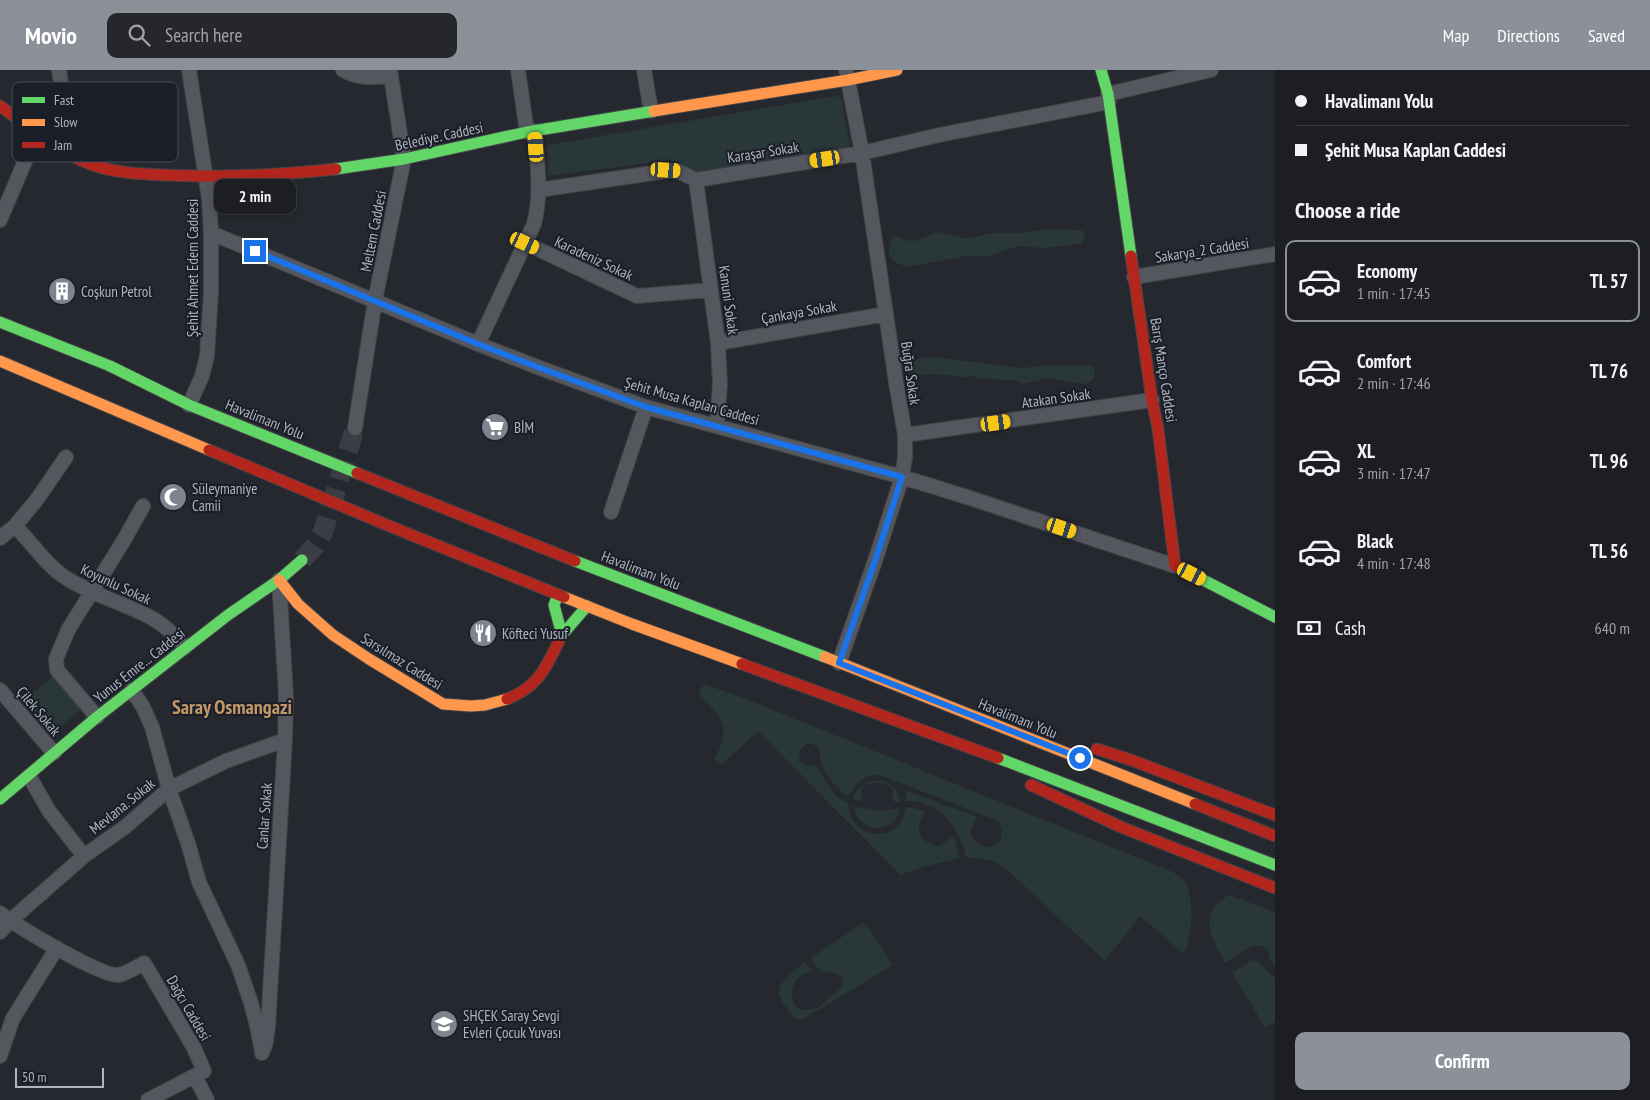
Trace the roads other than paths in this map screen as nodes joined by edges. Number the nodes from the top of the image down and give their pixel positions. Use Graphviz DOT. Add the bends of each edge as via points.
graph roads {
  1 [pos="189,70"];
  2 [pos="343,70"];
  3 [pos="518,70"];
  4 [pos="644,70"];
  5 [pos="897,70"];
  6 [pos="1101,70"];
  7 [pos="1211,70"];
  8 [pos="390,73"];
  9 [pos="847,75"];
  10 [pos="1109,98"];
  11 [pos="0,106"];
  12 [pos="651,111"];
  13 [pos="12,114"];
  14 [pos="531,131"];
  15 [pos="862,153"];
  16 [pos="404,159"];
  17 [pos="24,162"];
  18 [pos="87,162"];
  19 [pos="206,177"];
  20 [pos="696,180"];
  21 [pos="539,190"];
  22 [pos="0,220"];
  23 [pos="211,233"];
  24 [pos="525,243"];
  25 [pos="1275,254"];
  26 [pos="1134,277"];
  27 [pos="711,290"];
  28 [pos="376,300"];
  29 [pos="886,314"];
  30 [pos="0,322"];
  31 [pos="718,343"];
  32 [pos="478,344"];
  33 [pos="0,361"];
  34 [pos="1152,400"];
  35 [pos="189,404"];
  36 [pos="646,407"];
  37 [pos="717,426"];
  38 [pos="355,428"];
  39 [pos="905,436"];
  40 [pos="66,457"];
  41 [pos="902,477"];
  42 [pos="142,506"];
  43 [pos="611,512"];
  44 [pos="15,526"];
  45 [pos="0,538"];
  46 [pos="302,560"];
  47 [pos="1175,566"];
  48 [pos="279,580"];
  49 [pos="91,593"];
  50 [pos="558,595"];
  51 [pos="587,606"];
  52 [pos="1275,617"];
  53 [pos="562,635"];
  54 [pos="185,647"];
  55 [pos="839,663"];
  56 [pos="0,690"];
  57 [pos="132,690"];
  58 [pos="956,709"];
  59 [pos="98,717"];
  60 [pos="924,730"];
  61 [pos="1058,737"];
  62 [pos="285,740"];
  63 [pos="1085,746"];
  64 [pos="54,753"];
  65 [pos="29,776"];
  66 [pos="169,789"];
  67 [pos="0,799"];
  68 [pos="1275,815"];
  69 [pos="1275,836"];
  70 [pos="84,856"];
  71 [pos="1275,865"];
  72 [pos="1275,888"];
  73 [pos="5,917"];
  74 [pos="0,932"];
  75 [pos="57,948"];
  76 [pos="0,1056"];
  77 [pos="200,1074"];
  78 [pos="148,1100"];
  79 [pos="207,1100"];
  1 -- 19 [label="street, Şehit Ahmet Edem Caddesi"];
  2 -- 8 [label="street" via="373,78"];
  3 -- 14 [label="street"];
  4 -- 12 [label="street"];
  5 -- 9 [label="main road, Belediye. Caddesi"];
  6 -- 10 [label="main road, Barış Manço Caddesi"];
  7 -- 10 [label="street, Karaşar Sokak"];
  8 -- 16 [label="street"];
  9 -- 12 [label="main road, Belediye. Caddesi"];
  9 -- 15 [label="street, Buğra Sokak"];
  10 -- 15 [label="street, Karaşar Sokak"];
  10 -- 26 [label="main road, Barış Manço Caddesi"];
  11 -- 13 [label="main road, Belediye. Caddesi"];
  12 -- 14 [label="main road, Belediye. Caddesi"];
  14 -- 16 [label="main road, Belediye. Caddesi"];
  14 -- 21 [label="street"];
  15 -- 20 [label="street, Karaşar Sokak"];
  15 -- 29 [label="street, Buğra Sokak"];
  16 -- 19 [label="main road, Belediye. Caddesi" via="305,173"];
  16 -- 28 [label="street, Meltem Caddesi"];
  17 -- 22 [label="street"];
  18 -- 19 [label="main road, Belediye. Caddesi" via="125,173"];
  19 -- 23 [label="street, Şehit Ahmet Edem Caddesi"];
  20 -- 21 [label="street" via="678,171 666,170"];
  20 -- 27 [label="street, Kanuni Sokak"];
  21 -- 24 [label="street" via="534,224"];
  23 -- 28 [label="street, Şehit Musa Kaplan Caddesi"];
  23 -- 35 [label="street, Şehit Ahmet Edem Caddesi" via="207,356"];
  24 -- 27 [label="street, Karadeniz Sokak" via="638,296"];
  24 -- 32 [label="street"];
  25 -- 26 [label="street, Sakarya_2 Caddesi"];
  26 -- 34 [label="main road, Barış Manço Caddesi"];
  27 -- 31 [label="street, Kanuni Sokak"];
  28 -- 32 [label="street, Şehit Musa Kaplan Caddesi"];
  28 -- 38 [label="street, Meltem Caddesi"];
  29 -- 31 [label="street, Çankaya Sokak"];
  29 -- 39 [label="street, Buğra Sokak"];
  30 -- 35 [label="main road, Havalimanı Yolu" via="110,366"];
  31 -- 37 [label="street, Kanuni Sokak"];
  32 -- 36 [label="street, Şehit Musa Kaplan Caddesi"];
  33 -- 50 [label="main road"];
  34 -- 39 [label="street, Atakan Sokak"];
  34 -- 47 [label="main road, Barış Manço Caddesi"];
  35 -- 55 [label="main road, Havalimanı Yolu" via="529,543"];
  36 -- 37 [label="street, Şehit Musa Kaplan Caddesi"];
  36 -- 43 [label="street"];
  37 -- 41 [label="street, Şehit Musa Kaplan Caddesi"];
  39 -- 41 [label="street, Buğra Sokak"];
  40 -- 44 [label="street"];
  41 -- 47 [label="street, Şehit Musa Kaplan Caddesi"];
  41 -- 55 [label="street, Buğra Sokak"];
  42 -- 49 [label="street"];
  44 -- 45 [label="street"];
  44 -- 49 [label="street, Koyunlu Sokak" via="49,564"];
  46 -- 48 [label="main road, Yunus Emre... Caddesi"];
  47 -- 52 [label="main road"];
  48 -- 53 [label="main road, Sarsılmaz Caddesi" via="305,611 364,656 443,704 457,707 504,700 528,688 546,669"];
  48 -- 54 [label="main road, Yunus Emre... Caddesi"];
  48 -- 62 [label="street, Canlar Sokak" via="285,669"];
  49 -- 54 [label="street, Koyunlu Sokak" via="150,617"];
  49 -- 59 [label="street" via="68,630 56,665"];
  50 -- 51 [label="main road"];
  50 -- 53 [label="main road" via="554,605"];
  51 -- 53 [label="main road, Sarsılmaz Caddesi"];
  51 -- 60 [label="main road"];
  54 -- 57 [label="main road, Yunus Emre... Caddesi"];
  55 -- 58 [label="main road, Havalimanı Yolu"];
  56 -- 64 [label="street, Çilek Sokak"];
  57 -- 59 [label="main road, Yunus Emre... Caddesi"];
  57 -- 66 [label="street" via="152,727"];
  58 -- 61 [label="main road"];
  58 -- 69 [label="main road, Havalimanı Yolu"];
  59 -- 64 [label="main road, Yunus Emre... Caddesi"];
  60 -- 71 [label="main road"];
  60 -- 72 [label="main road" via="1065,803"];
  62 -- 66 [label="street, Mevlana. Sokak" via="226,761"];
  62 -- 66 [label="street, Canlar Sokak" via="268,1026 262,1053 244,982 199,882"];
  63 -- 68 [label="main road" via="1131,760"];
  64 -- 65 [label="main road, Yunus Emre... Caddesi"];
  65 -- 67 [label="main road, Yunus Emre... Caddesi"];
  65 -- 70 [label="street" via="49,811"];
  66 -- 70 [label="street, Mevlana. Sokak" via="125,828"];
  70 -- 73 [label="street, Mevlana. Sokak"];
  73 -- 74 [label="street, Mevlana. Sokak"];
  73 -- 75 [label="street"];
  75 -- 76 [label="street" via="14,1018"];
  75 -- 77 [label="street, Dağcı Caddesi" via="90,967 119,975 144,963 194,1048"];
  77 -- 78 [label="street"];
  77 -- 79 [label="street, Dağcı Caddesi"];
}
